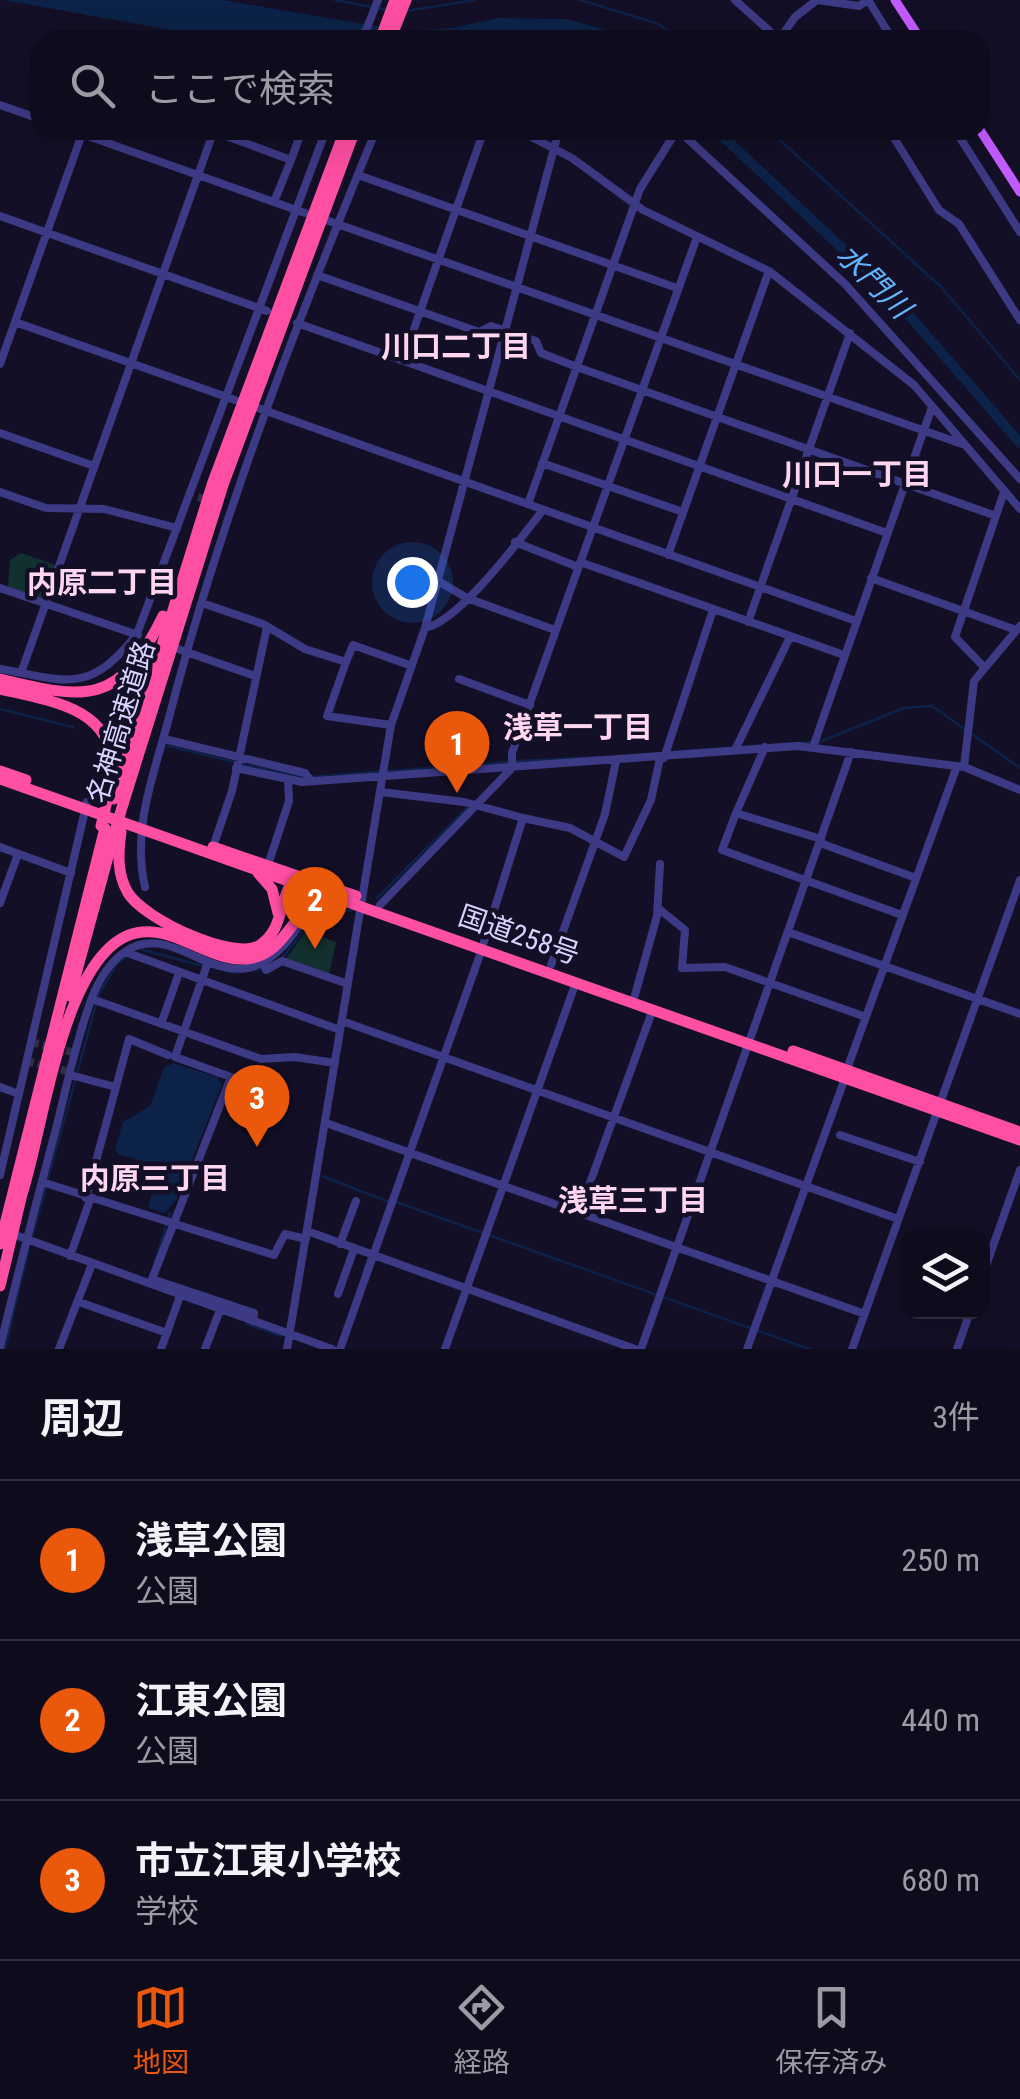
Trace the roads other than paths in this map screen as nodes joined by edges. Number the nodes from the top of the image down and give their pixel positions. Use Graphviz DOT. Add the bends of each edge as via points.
graph roads {
  1 [pos="378,0"];
  2 [pos="395,0"];
  3 [pos="406,0"];
  4 [pos="735,0"];
  5 [pos="817,0"];
  6 [pos="868,0"];
  7 [pos="895,0"];
  8 [pos="366,30"];
  9 [pos="384,30"];
  10 [pos="394,30"];
  11 [pos="768,30"];
  12 [pos="785,30"];
  13 [pos="886,30"];
  14 [pos="914,30"];
  15 [pos="0,105"];
  16 [pos="30,116"];
  17 [pos="80,140"];
  18 [pos="99,140"];
  19 [pos="209,140"];
  20 [pos="238,140"];
  21 [pos="298,140"];
  22 [pos="322,140"];
  23 [pos="340,140"];
  24 [pos="351,140"];
  25 [pos="372,140"];
  26 [pos="480,140"];
  27 [pos="537,140"];
  28 [pos="556,140"];
  29 [pos="671,140"];
  30 [pos="682,140"];
  31 [pos="895,140"];
  32 [pos="961,140"];
  33 [pos="986,140"];
  34 [pos="102,141"];
  35 [pos="554,149"];
  36 [pos="291,160"];
  37 [pos="358,174"];
  38 [pos="197,176"];
  39 [pos="1020,192"];
  40 [pos="274,202"];
  41 [pos="634,204"];
  42 [pos="295,209"];
  43 [pos="456,209"];
  44 [pos="305,212"];
  45 [pos="0,216"];
  46 [pos="326,220"];
  47 [pos="337,224"];
  48 [pos="1020,232"];
  49 [pos="47,233"];
  50 [pos="530,236"];
  51 [pos="697,237"];
  52 [pos="437,260"];
  53 [pos="612,266"];
  54 [pos="769,271"];
  55 [pos="162,274"];
  56 [pos="317,275"];
  57 [pos="516,288"];
  58 [pos="677,288"];
  59 [pos="263,310"];
  60 [pos="420,311"];
  61 [pos="595,314"];
  62 [pos="1020,320"];
  63 [pos="294,321"];
  64 [pos="15,322"];
  65 [pos="504,330"];
  66 [pos="850,333"];
  67 [pos="660,338"];
  68 [pos="403,360"];
  69 [pos="0,364"];
  70 [pos="131,364"];
  71 [pos="736,365"];
  72 [pos="576,367"];
  73 [pos="641,390"];
  74 [pos="488,391"];
  75 [pos="828,397"];
  76 [pos="230,398"];
  77 [pos="932,407"];
  78 [pos="262,410"];
  79 [pos="236,416"];
  80 [pos="558,416"];
  81 [pos="718,416"];
  82 [pos="923,432"];
  83 [pos="0,433"];
  84 [pos="623,439"];
  85 [pos="962,444"];
  86 [pos="810,450"];
  87 [pos="542,463"];
  88 [pos="94,466"];
  89 [pos="700,466"];
  90 [pos="1020,480"];
  91 [pos="464,481"];
  92 [pos="904,484"];
  93 [pos="607,486"];
  94 [pos="0,492"];
  95 [pos="1004,492"];
  96 [pos="792,498"];
  97 [pos="528,504"];
  98 [pos="78,509"];
  99 [pos="1020,509"];
  100 [pos="543,510"];
  101 [pos="683,512"];
  102 [pos="996,516"];
  103 [pos="592,527"];
  104 [pos="177,528"];
  105 [pos="887,532"];
  106 [pos="514,542"];
  107 [pos="668,554"];
  108 [pos="579,565"];
  109 [pos="870,578"];
  110 [pos="438,581"];
  111 [pos="761,587"];
  112 [pos="0,588"];
  113 [pos="467,598"];
  114 [pos="202,603"];
  115 [pos="44,604"];
  116 [pos="714,610"];
  117 [pos="964,610"];
  118 [pos="856,621"];
  119 [pos="748,622"];
  120 [pos="267,627"];
  121 [pos="426,628"];
  122 [pos="1018,628"];
  123 [pos="556,630"];
  124 [pos="141,636"];
  125 [pos="790,637"];
  126 [pos="176,648"];
  127 [pos="187,651"];
  128 [pos="844,655"];
  129 [pos="346,662"];
  130 [pos="412,666"];
  131 [pos="983,666"];
  132 [pos="0,669"];
  133 [pos="21,673"];
  134 [pos="256,676"];
  135 [pos="458,678"];
  136 [pos="0,679"];
  137 [pos="0,689"];
  138 [pos="530,705"];
  139 [pos="391,725"];
  140 [pos="164,739"];
  141 [pos="814,744"];
  142 [pos="735,747"];
  143 [pos="765,747"];
  144 [pos="851,752"];
  145 [pos="664,755"];
  146 [pos="616,761"];
  147 [pos="237,763"];
  148 [pos="512,763"];
  149 [pos="960,766"];
  150 [pos="0,771"];
  151 [pos="384,773"];
  152 [pos="309,779"];
  153 [pos="0,780"];
  154 [pos="288,780"];
  155 [pos="1020,790"];
  156 [pos="381,792"];
  157 [pos="118,801"];
  158 [pos="86,805"];
  159 [pos="472,805"];
  160 [pos="736,812"];
  161 [pos="523,818"];
  162 [pos="140,824"];
  163 [pos="111,829"];
  164 [pos="595,840"];
  165 [pos="821,841"];
  166 [pos="0,847"];
  167 [pos="214,847"];
  168 [pos="18,854"];
  169 [pos="660,864"];
  170 [pos="268,866"];
  171 [pos="248,867"];
  172 [pos="71,873"];
  173 [pos="916,878"];
  174 [pos="1020,880"];
  175 [pos="296,881"];
  176 [pos="806,881"];
  177 [pos="145,887"];
  178 [pos="339,898"];
  179 [pos="363,902"];
  180 [pos="0,903"];
  181 [pos="380,905"];
  182 [pos="658,908"];
  183 [pos="902,915"];
  184 [pos="300,919"];
  185 [pos="276,927"];
  186 [pos="788,932"];
  187 [pos="483,945"];
  188 [pos="128,954"];
  189 [pos="207,964"];
  190 [pos="264,964"];
  191 [pos="550,965"];
  192 [pos="884,967"];
  193 [pos="179,973"];
  194 [pos="199,980"];
  195 [pos="576,982"];
  196 [pos="770,983"];
  197 [pos="348,984"];
  198 [pos="635,995"];
  199 [pos="976,999"];
  200 [pos="95,1000"];
  201 [pos="653,1009"];
  202 [pos="1020,1014"];
  203 [pos="866,1017"];
  204 [pos="162,1024"];
  205 [pos="341,1026"];
  206 [pos="182,1031"];
  207 [pos="750,1040"];
  208 [pos="168,1055"];
  209 [pos="443,1057"];
  210 [pos="335,1063"];
  211 [pos="846,1074"];
  212 [pos="74,1076"];
  213 [pos="0,1087"];
  214 [pos="116,1087"];
  215 [pos="538,1090"];
  216 [pos="19,1094"];
  217 [pos="938,1107"];
  218 [pos="613,1118"];
  219 [pos="326,1123"];
  220 [pos="1020,1132"];
  221 [pos="840,1134"];
  222 [pos="1020,1140"];
  223 [pos="710,1152"];
  224 [pos="409,1153"];
  225 [pos="920,1162"];
  226 [pos="1020,1170"];
  227 [pos="0,1175"];
  228 [pos="45,1183"];
  229 [pos="503,1186"];
  230 [pos="806,1186"];
  231 [pos="21,1197"];
  232 [pos="88,1199"];
  233 [pos="356,1201"];
  234 [pos="579,1212"];
  235 [pos="898,1219"];
  236 [pos="169,1223"];
  237 [pos="306,1235"];
  238 [pos="22,1238"];
  239 [pos="0,1244"];
  240 [pos="340,1244"];
  241 [pos="676,1248"];
  242 [pos="354,1249"];
  243 [pos="990,1254"];
  244 [pos="70,1256"];
  245 [pos="372,1256"];
  246 [pos="92,1264"];
  247 [pos="772,1282"];
  248 [pos="0,1286"];
  249 [pos="466,1289"];
  250 [pos="338,1294"];
  251 [pos="180,1296"];
  252 [pos="79,1302"];
  253 [pos="220,1310"];
  254 [pos="865,1314"];
  255 [pos="968,1319"];
  256 [pos="253,1322"];
  257 [pos="166,1333"];
  258 [pos="290,1334"];
  259 [pos="0,1347"];
  260 [pos="59,1349"];
  261 [pos="161,1349"];
  262 [pos="204,1349"];
  263 [pos="287,1349"];
  264 [pos="336,1349"];
  265 [pos="446,1349"];
  266 [pos="638,1349"];
  267 [pos="747,1349"];
  268 [pos="852,1349"];
  269 [pos="957,1349"];
  1 -- 8 [label="street"];
  2 -- 9 [label="highway"];
  3 -- 10 [label="highway"];
  4 -- 11 [label="street"];
  5 -- 6 [label="street" via="859,6"];
  5 -- 12 [label="street"];
  6 -- 13 [label="street"];
  7 -- 14 [label="main road"];
  15 -- 16 [label="street"];
  17 -- 49 [label="street"];
  18 -- 34 [label="street"];
  19 -- 38 [label="street"];
  20 -- 36 [label="street"];
  21 -- 36 [label="street"];
  22 -- 42 [label="street"];
  23 -- 79 [label="highway, 名神高速道路"];
  24 -- 157 [label="highway, 名神高速道路" via="235,451"];
  25 -- 37 [label="street"];
  26 -- 43 [label="street"];
  27 -- 35 [label="street"];
  28 -- 35 [label="street"];
  29 -- 41 [label="street"];
  30 -- 90 [label="street" via="858,298"];
  31 -- 62 [label="street"];
  32 -- 48 [label="street"];
  33 -- 39 [label="main road"];
  34 -- 38 [label="street"];
  35 -- 41 [label="street"];
  35 -- 50 [label="street"];
  36 -- 40 [label="street"];
  37 -- 43 [label="street"];
  37 -- 47 [label="street"];
  38 -- 40 [label="street"];
  38 -- 55 [label="street"];
  40 -- 42 [label="street"];
  41 -- 51 [label="street"];
  41 -- 53 [label="street"];
  42 -- 44 [label="street"];
  42 -- 59 [label="street"];
  43 -- 50 [label="street"];
  43 -- 52 [label="street"];
  45 -- 49 [label="street"];
  46 -- 47 [label="street"];
  47 -- 52 [label="street"];
  47 -- 56 [label="street"];
  49 -- 55 [label="street"];
  49 -- 64 [label="street"];
  50 -- 53 [label="street"];
  50 -- 57 [label="street"];
  51 -- 54 [label="street"];
  51 -- 58 [label="street"];
  52 -- 57 [label="street"];
  52 -- 60 [label="street"];
  53 -- 58 [label="street"];
  53 -- 61 [label="street"];
  54 -- 66 [label="street"];
  54 -- 71 [label="street"];
  55 -- 59 [label="street"];
  55 -- 70 [label="street"];
  56 -- 60 [label="street"];
  56 -- 63 [label="street"];
  57 -- 61 [label="street"];
  57 -- 65 [label="street"];
  58 -- 67 [label="street"];
  59 -- 76 [label="street"];
  60 -- 65 [label="street" via="479,332 491,326"];
  60 -- 68 [label="street"];
  61 -- 67 [label="street"];
  61 -- 72 [label="street"];
  63 -- 68 [label="street"];
  63 -- 78 [label="street"];
  64 -- 69 [label="street"];
  64 -- 70 [label="street"];
  65 -- 72 [label="street"];
  65 -- 74 [label="street"];
  66 -- 75 [label="street"];
  66 -- 77 [label="street"];
  67 -- 71 [label="street"];
  67 -- 73 [label="street"];
  68 -- 74 [label="street"];
  70 -- 76 [label="street"];
  70 -- 88 [label="street"];
  71 -- 75 [label="street"];
  71 -- 81 [label="street"];
  72 -- 73 [label="street"];
  72 -- 80 [label="street"];
  73 -- 81 [label="street"];
  73 -- 84 [label="street"];
  74 -- 80 [label="street"];
  74 -- 91 [label="street"];
  75 -- 82 [label="street"];
  75 -- 86 [label="street"];
  76 -- 104 [label="street"];
  77 -- 82 [label="street"];
  77 -- 85 [label="street"];
  78 -- 91 [label="street"];
  78 -- 114 [label="street"];
  79 -- 136 [label="highway" via="163,616 134,662 110,684 81,694"];
  79 -- 157 [label="highway, 名神高速道路"];
  80 -- 84 [label="street"];
  80 -- 87 [label="street"];
  81 -- 86 [label="street"];
  81 -- 89 [label="street"];
  82 -- 85 [label="street"];
  82 -- 92 [label="street"];
  83 -- 88 [label="street"];
  84 -- 89 [label="street"];
  84 -- 93 [label="street"];
  85 -- 95 [label="street"];
  86 -- 92 [label="street"];
  86 -- 96 [label="street"];
  87 -- 93 [label="street"];
  87 -- 97 [label="street"];
  88 -- 98 [label="street"];
  89 -- 96 [label="street"];
  89 -- 101 [label="street"];
  91 -- 97 [label="street"];
  91 -- 110 [label="street"];
  92 -- 102 [label="street"];
  92 -- 105 [label="street"];
  93 -- 101 [label="street"];
  93 -- 103 [label="street"];
  94 -- 98 [label="street" via="46,508"];
  95 -- 99 [label="street"];
  95 -- 102 [label="street"];
  96 -- 105 [label="street"];
  96 -- 111 [label="street"];
  97 -- 100 [label="street"];
  98 -- 104 [label="street" via="104,508"];
  98 -- 115 [label="street"];
  100 -- 103 [label="street"];
  100 -- 106 [label="street"];
  101 -- 107 [label="street"];
  102 -- 117 [label="street"];
  103 -- 107 [label="street"];
  103 -- 108 [label="street"];
  104 -- 124 [label="street"];
  105 -- 109 [label="street"];
  106 -- 108 [label="street"];
  106 -- 113 [label="street"];
  107 -- 111 [label="street"];
  108 -- 116 [label="street"];
  108 -- 123 [label="street"];
  109 -- 117 [label="street"];
  109 -- 118 [label="street"];
  110 -- 113 [label="street"];
  110 -- 121 [label="street"];
  111 -- 118 [label="street"];
  111 -- 119 [label="street"];
  112 -- 115 [label="street"];
  113 -- 121 [label="street"];
  113 -- 123 [label="street"];
  114 -- 120 [label="street"];
  114 -- 127 [label="street"];
  115 -- 124 [label="street"];
  115 -- 133 [label="street"];
  116 -- 119 [label="street"];
  116 -- 145 [label="street"];
  117 -- 122 [label="street"];
  117 -- 131 [label="street" via="955,637"];
  118 -- 128 [label="street"];
  119 -- 125 [label="street"];
  120 -- 129 [label="street" via="305,650"];
  120 -- 134 [label="street"];
  121 -- 130 [label="street"];
  122 -- 131 [label="street"];
  123 -- 138 [label="street"];
  124 -- 133 [label="street" via="90,678"];
  125 -- 128 [label="street"];
  125 -- 142 [label="street"];
  126 -- 127 [label="street"];
  127 -- 134 [label="street"];
  127 -- 140 [label="street"];
  128 -- 141 [label="street"];
  129 -- 130 [label="street" via="352,645"];
  129 -- 139 [label="street" via="327,716"];
  130 -- 139 [label="street"];
  131 -- 149 [label="street" via="974,681"];
  132 -- 133 [label="street"];
  134 -- 147 [label="street"];
  135 -- 138 [label="street"];
  137 -- 157 [label="highway" via="64,704 93,720 110,752"];
  138 -- 148 [label="street"];
  139 -- 151 [label="street"];
  140 -- 147 [label="street"];
  140 -- 162 [label="street"];
  141 -- 143 [label="street"];
  141 -- 144 [label="street"];
  142 -- 143 [label="street"];
  142 -- 145 [label="street"];
  143 -- 160 [label="street"];
  144 -- 149 [label="street"];
  144 -- 165 [label="street"];
  145 -- 146 [label="street"];
  145 -- 164 [label="street" via="624,857"];
  146 -- 148 [label="street"];
  146 -- 164 [label="street"];
  147 -- 152 [label="street"];
  147 -- 154 [label="street"];
  147 -- 167 [label="street"];
  148 -- 151 [label="street"];
  148 -- 159 [label="street"];
  149 -- 155 [label="street"];
  149 -- 173 [label="street"];
  150 -- 158 [label="highway, 国道258号"];
  151 -- 152 [label="street"];
  151 -- 156 [label="street"];
  152 -- 154 [label="street"];
  153 -- 158 [label="highway, 国道258号"];
  154 -- 170 [label="street" via="289,801"];
  156 -- 159 [label="street"];
  156 -- 179 [label="street"];
  157 -- 163 [label="highway, bridge"];
  157 -- 163 [label="highway, bridge"];
  158 -- 162 [label="highway, 国道258号"];
  158 -- 172 [label="street"];
  159 -- 161 [label="street"];
  159 -- 181 [label="street"];
  160 -- 165 [label="street"];
  160 -- 176 [label="street" via="722,850"];
  161 -- 164 [label="street"];
  161 -- 187 [label="street"];
  162 -- 167 [label="highway, 国道258号"];
  162 -- 171 [label="highway, 国道258号"];
  162 -- 177 [label="street"];
  163 -- 185 [label="highway" via="124,884 156,919 240,950 258,946"];
  163 -- 231 [label="highway, 名神高速道路"];
  163 -- 239 [label="highway, 名神高速道路" via="80,918"];
  164 -- 191 [label="street"];
  165 -- 173 [label="street"];
  165 -- 176 [label="street"];
  166 -- 168 [label="street"];
  167 -- 170 [label="highway, 国道258号"];
  168 -- 172 [label="street"];
  168 -- 180 [label="street"];
  169 -- 182 [label="street"];
  170 -- 175 [label="highway, 国道258号"];
  171 -- 175 [label="highway, 国道258号"];
  171 -- 185 [label="highway" via="276,896"];
  172 -- 216 [label="street"];
  173 -- 183 [label="street"];
  174 -- 199 [label="street"];
  175 -- 178 [label="highway, 国道258号"];
  175 -- 179 [label="highway, 国道258号"];
  175 -- 184 [label="highway"];
  175 -- 185 [label="highway"];
  176 -- 183 [label="street"];
  176 -- 186 [label="street"];
  178 -- 179 [label="highway, 国道258号"];
  178 -- 184 [label="highway" via="311,903"];
  179 -- 181 [label="highway, 国道258号"];
  179 -- 187 [label="highway, 国道258号"];
  179 -- 197 [label="street"];
  181 -- 187 [label="highway, 国道258号"];
  182 -- 196 [label="street" via="685,930 682,968 725,966"];
  182 -- 198 [label="street"];
  183 -- 192 [label="street"];
  184 -- 190 [label="street" via="289,944"];
  184 -- 231 [label="highway" via="254,958 147,932 106,948 76,998"];
  186 -- 192 [label="street"];
  186 -- 196 [label="street"];
  187 -- 191 [label="highway, 国道258号"];
  187 -- 195 [label="highway, 国道258号"];
  187 -- 209 [label="street"];
  188 -- 189 [label="street" via="152,944"];
  188 -- 193 [label="street"];
  188 -- 200 [label="street" via="112,962"];
  189 -- 190 [label="street" via="238,970"];
  189 -- 194 [label="street"];
  190 -- 197 [label="street" via="266,970 282,962"];
  191 -- 198 [label="highway, 国道258号"];
  192 -- 199 [label="street"];
  192 -- 203 [label="street"];
  193 -- 194 [label="street"];
  193 -- 204 [label="street"];
  194 -- 205 [label="street"];
  194 -- 206 [label="street"];
  195 -- 201 [label="highway, 国道258号"];
  195 -- 215 [label="street"];
  196 -- 203 [label="street"];
  196 -- 207 [label="street"];
  197 -- 205 [label="street"];
  198 -- 207 [label="highway, 国道258号"];
  199 -- 202 [label="street"];
  199 -- 217 [label="street"];
  200 -- 204 [label="street"];
  200 -- 212 [label="street"];
  201 -- 207 [label="highway, 国道258号"];
  201 -- 218 [label="street"];
  203 -- 211 [label="street"];
  204 -- 206 [label="street"];
  205 -- 209 [label="street"];
  205 -- 210 [label="street"];
  206 -- 210 [label="street" via="261,1059"];
  206 -- 236 [label="street" via="175,1057 231,1078"];
  207 -- 211 [label="highway, 国道258号"];
  207 -- 223 [label="street"];
  208 -- 214 [label="street" via="129,1039"];
  209 -- 215 [label="street"];
  209 -- 224 [label="street"];
  210 -- 219 [label="street"];
  211 -- 217 [label="highway, 国道258号"];
  211 -- 230 [label="street"];
  212 -- 214 [label="street"];
  212 -- 228 [label="street"];
  213 -- 216 [label="street"];
  214 -- 232 [label="street"];
  215 -- 218 [label="street"];
  215 -- 229 [label="street"];
  216 -- 227 [label="street"];
  217 -- 220 [label="highway, 国道258号"];
  217 -- 222 [label="highway, 国道258号"];
  217 -- 225 [label="street"];
  218 -- 223 [label="street"];
  218 -- 234 [label="street"];
  219 -- 224 [label="street"];
  219 -- 237 [label="street"];
  221 -- 225 [label="street"];
  223 -- 230 [label="street"];
  223 -- 241 [label="street"];
  224 -- 229 [label="street"];
  224 -- 245 [label="street"];
  225 -- 235 [label="street"];
  226 -- 243 [label="street"];
  228 -- 232 [label="street"];
  228 -- 238 [label="street"];
  229 -- 234 [label="street"];
  229 -- 249 [label="street"];
  230 -- 235 [label="street"];
  230 -- 247 [label="street"];
  231 -- 248 [label="highway, 名神高速道路"];
  232 -- 236 [label="street"];
  232 -- 244 [label="street"];
  233 -- 240 [label="street"];
  234 -- 241 [label="street"];
  235 -- 254 [label="street"];
  236 -- 237 [label="street" via="274,1255 284,1234"];
  236 -- 256 [label="street" via="152,1279 254,1313"];
  237 -- 240 [label="street"];
  237 -- 258 [label="street"];
  238 -- 244 [label="street"];
  238 -- 259 [label="street"];
  240 -- 242 [label="street"];
  241 -- 247 [label="street"];
  241 -- 266 [label="street"];
  242 -- 245 [label="street"];
  242 -- 250 [label="street"];
  244 -- 246 [label="street"];
  245 -- 249 [label="street"];
  245 -- 264 [label="street"];
  246 -- 251 [label="street"];
  246 -- 252 [label="street"];
  247 -- 254 [label="street"];
  247 -- 267 [label="street"];
  249 -- 265 [label="street"];
  249 -- 266 [label="street"];
  251 -- 253 [label="street"];
  251 -- 257 [label="street"];
  252 -- 257 [label="street"];
  252 -- 260 [label="street"];
  253 -- 256 [label="street"];
  253 -- 262 [label="street"];
  254 -- 268 [label="street"];
  255 -- 269 [label="street"];
  256 -- 258 [label="street"];
  257 -- 261 [label="street"];
  258 -- 263 [label="street"];
  258 -- 264 [label="street"];
}
